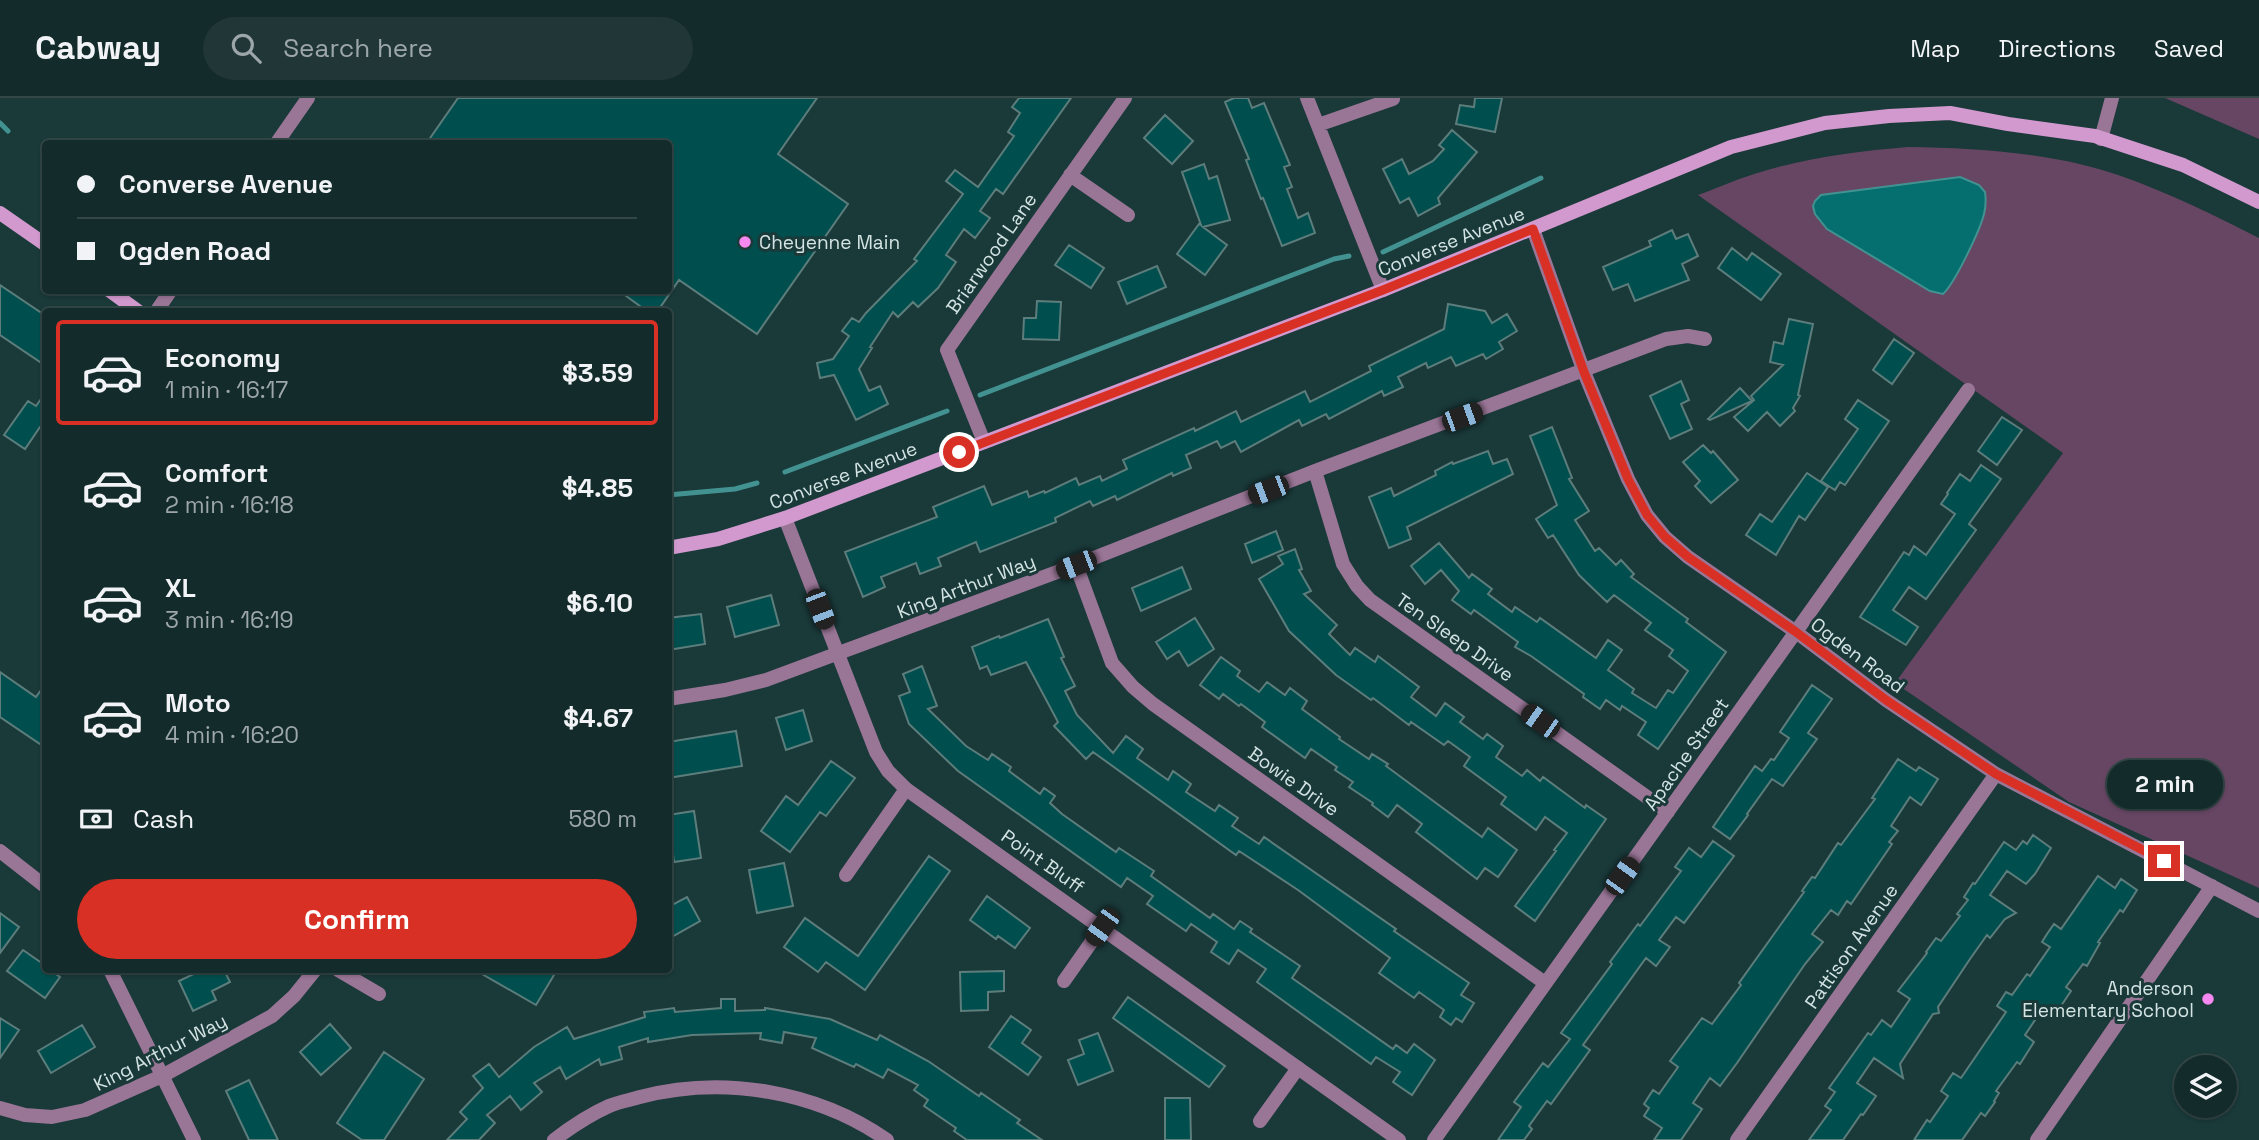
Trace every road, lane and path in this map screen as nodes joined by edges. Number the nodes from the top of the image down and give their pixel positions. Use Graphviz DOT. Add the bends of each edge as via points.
graph roads {
  1 [pos="308,98"];
  2 [pos="1125,98"];
  3 [pos="1307,98"];
  4 [pos="2112,98"];
  5 [pos="1393,99"];
  6 [pos="1318,125"];
  7 [pos="2101,139"];
  8 [pos="279,140"];
  9 [pos="1070,174"];
  10 [pos="2259,202"];
  11 [pos="0,213"];
  12 [pos="1128,215"];
  13 [pos="1533,229"];
  14 [pos="42,242"];
  15 [pos="1383,290"];
  16 [pos="114,294"];
  17 [pos="134,308"];
  18 [pos="1705,339"];
  19 [pos="1584,372"];
  20 [pos="1968,390"];
  21 [pos="984,442"];
  22 [pos="1315,471"];
  23 [pos="785,518"];
  24 [pos="672,547"];
  25 [pos="1076,565"];
  26 [pos="1796,632"];
  27 [pos="837,655"];
  28 [pos="672,698"];
  29 [pos="1996,774"];
  30 [pos="906,789"];
  31 [pos="1668,812"];
  32 [pos="0,851"];
  33 [pos="845,875"];
  34 [pos="42,884"];
  35 [pos="2212,886"];
  36 [pos="2259,911"];
  37 [pos="1102,927"];
  38 [pos="111,973"];
  39 [pos="313,973"];
  40 [pos="343,973"];
  41 [pos="1064,981"];
  42 [pos="1545,983"];
  43 [pos="379,994"];
  44 [pos="1298,1068"];
  45 [pos="162,1076"];
  46 [pos="0,1108"];
  47 [pos="1260,1121"];
  48 [pos="194,1140"];
  49 [pos="554,1140"];
  50 [pos="887,1140"];
  51 [pos="1399,1140"];
  52 [pos="1434,1140"];
  53 [pos="1737,1140"];
  54 [pos="2037,1140"];
  1 -- 8 [label="street"];
  2 -- 9 [label="street, Briarwood Lane"];
  3 -- 6 [label="street"];
  4 -- 7 [label="street"];
  5 -- 6 [label="street"];
  6 -- 15 [label="street"];
  7 -- 10 [label="main road, Converse Avenue" via="2183,165"];
  7 -- 13 [label="main road, Converse Avenue" via="1950,113 1825,123 1731,147"];
  9 -- 12 [label="street"];
  9 -- 21 [label="street, Briarwood Lane" via="947,350"];
  11 -- 14 [label="main road"];
  13 -- 15 [label="main road, Converse Avenue"];
  13 -- 19 [label="street, Ogden Road"];
  15 -- 21 [label="main road, Converse Avenue"];
  16 -- 17 [label="main road"];
  18 -- 19 [label="street, King Arthur Way" via="1666,340"];
  19 -- 22 [label="street, King Arthur Way"];
  19 -- 26 [label="street, Ogden Road" via="1647,515 1688,557"];
  20 -- 26 [label="street, Apache Street"];
  21 -- 23 [label="main road, Converse Avenue"];
  22 -- 25 [label="street, King Arthur Way"];
  22 -- 31 [label="street, Ten Sleep Drive" via="1343,564 1370,600"];
  23 -- 24 [label="main road, Converse Avenue" via="718,539"];
  23 -- 27 [label="street, Point Bluff"];
  25 -- 27 [label="street, King Arthur Way"];
  25 -- 42 [label="street, Bowie Drive" via="1112,663 1133,687"];
  26 -- 29 [label="street, Ogden Road"];
  26 -- 31 [label="street, Apache Street"];
  27 -- 28 [label="street, King Arthur Way" via="766,680"];
  27 -- 30 [label="street, Point Bluff" via="876,752"];
  29 -- 35 [label="street, Ogden Road"];
  29 -- 53 [label="street, Pattison Avenue"];
  30 -- 33 [label="street"];
  30 -- 37 [label="street, Point Bluff"];
  31 -- 42 [label="street, Apache Street"];
  32 -- 34 [label="street"];
  35 -- 36 [label="street, Ogden Road"];
  35 -- 54 [label="street"];
  37 -- 41 [label="street"];
  37 -- 44 [label="street, Point Bluff"];
  38 -- 45 [label="street"];
  39 -- 45 [label="street, King Arthur Way" via="272,1016"];
  40 -- 43 [label="street"];
  42 -- 52 [label="street, Apache Street"];
  44 -- 47 [label="street"];
  44 -- 51 [label="street, Point Bluff"];
  45 -- 46 [label="street, King Arthur Way" via="85,1110 52,1117"];
  45 -- 48 [label="street"];
  49 -- 50 [label="street" via="611,1105 660,1092 705,1087 758,1090 807,1100 840,1112"];
}
